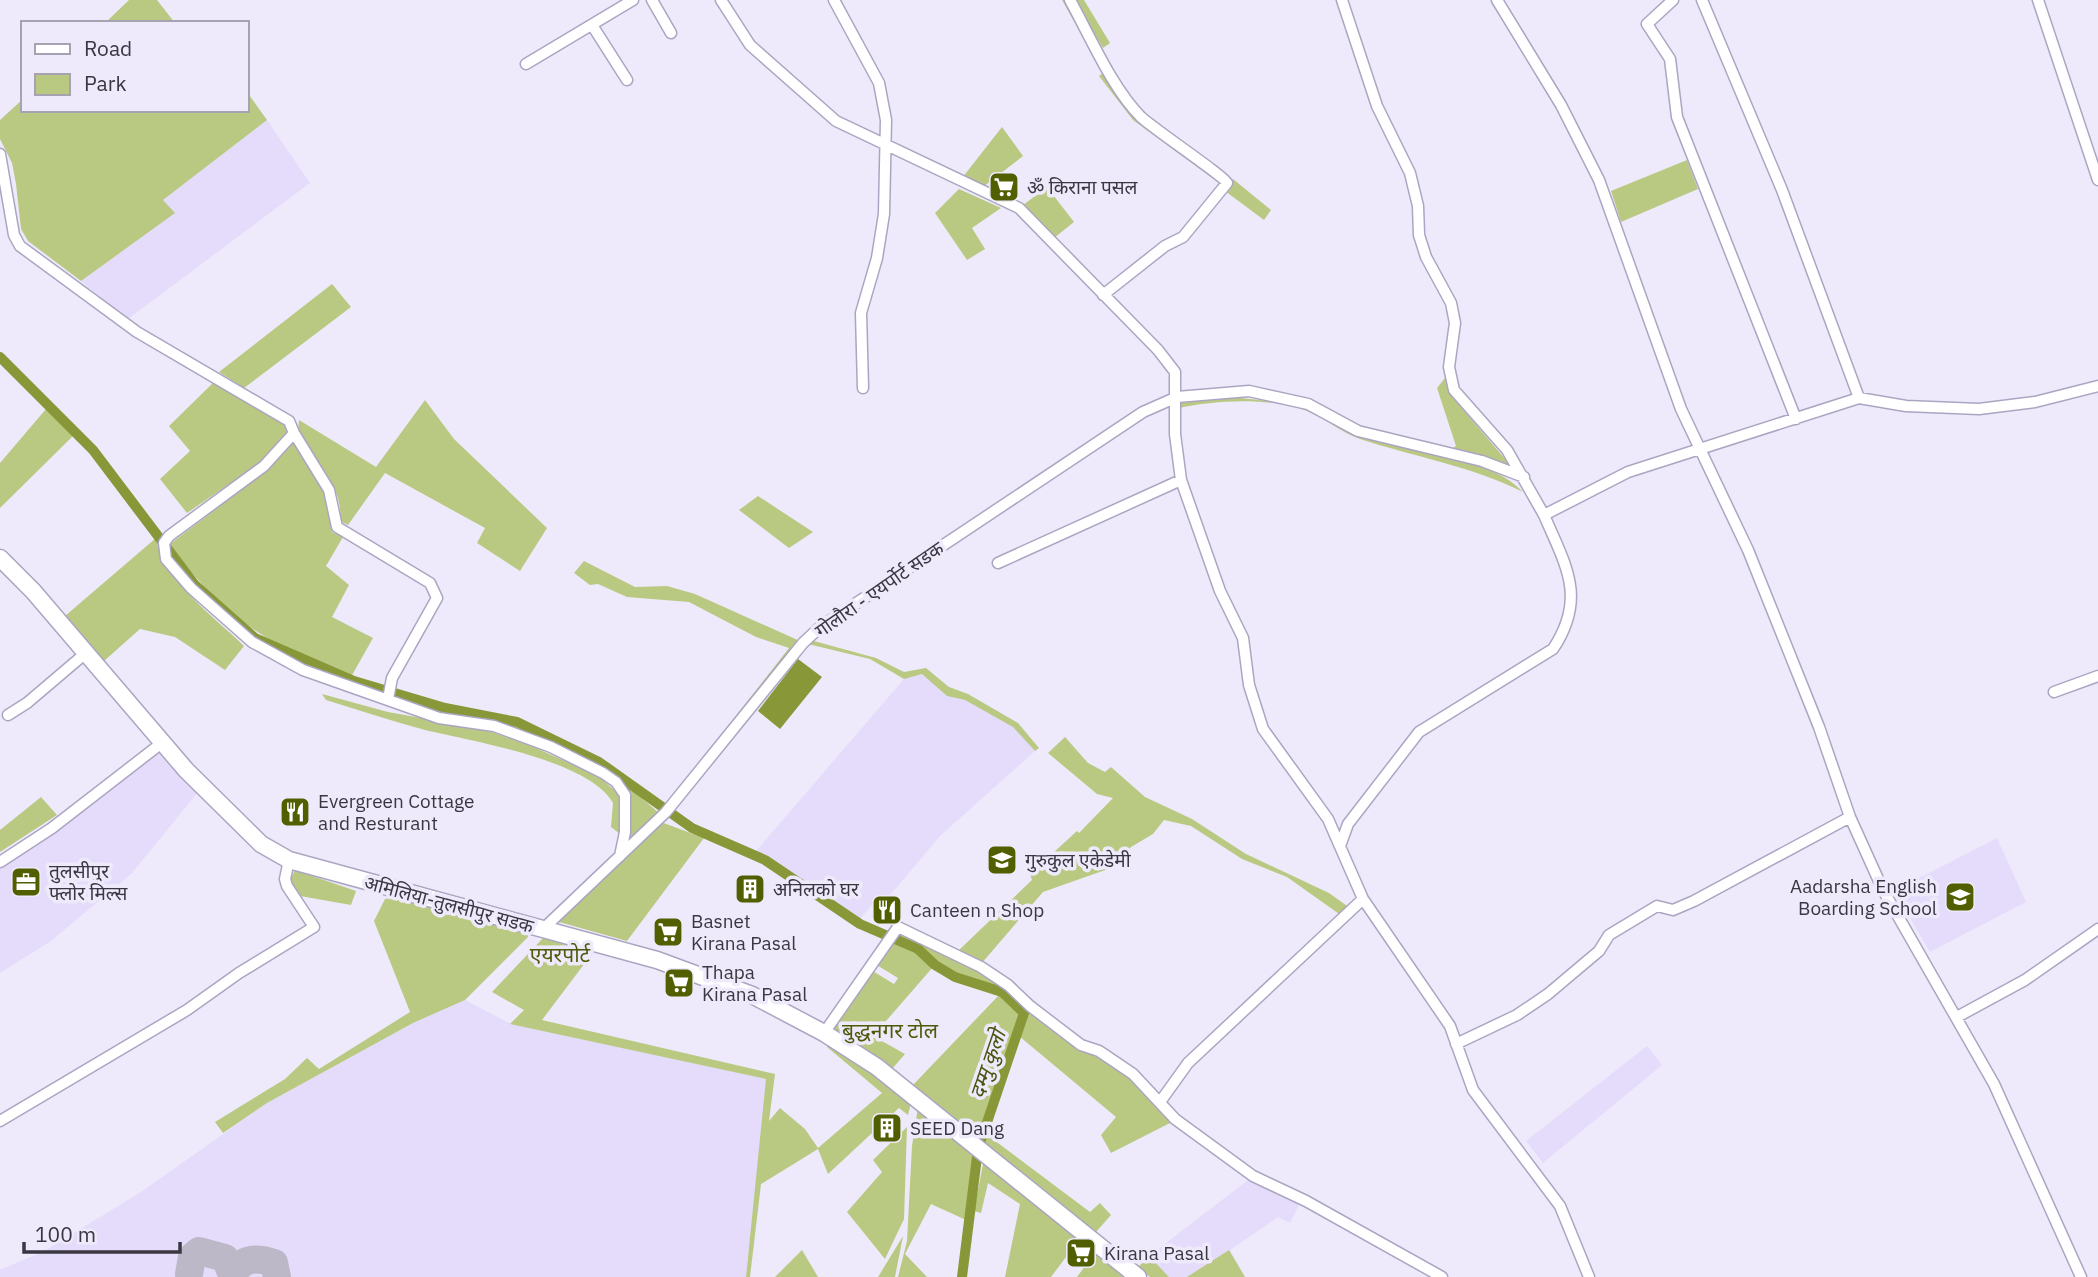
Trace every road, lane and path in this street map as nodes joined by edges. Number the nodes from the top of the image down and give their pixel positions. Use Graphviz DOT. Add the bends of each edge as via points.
graph roads {
  1 [pos="634,0"];
  2 [pos="652,0"];
  3 [pos="721,0"];
  4 [pos="834,0"];
  5 [pos="1070,0"];
  6 [pos="1342,0"];
  7 [pos="1497,0"];
  8 [pos="1673,0"];
  9 [pos="1702,0"];
  10 [pos="2038,0"];
  11 [pos="592,25"];
  12 [pos="671,33"];
  13 [pos="526,64"];
  14 [pos="627,80"];
  15 [pos="884,146"];
  16 [pos="0,155"];
  17 [pos="2098,180"];
  18 [pos="4,187"];
  19 [pos="1103,295"];
  20 [pos="2098,386"];
  21 [pos="863,388"];
  22 [pos="1177,397"];
  23 [pos="1858,398"];
  24 [pos="1796,419"];
  25 [pos="294,433"];
  26 [pos="1699,452"];
  27 [pos="1524,477"];
  28 [pos="1181,480"];
  29 [pos="1544,515"];
  30 [pos="0,558"];
  31 [pos="998,563"];
  32 [pos="87,652"];
  33 [pos="2098,676"];
  34 [pos="2054,692"];
  35 [pos="388,699"];
  36 [pos="8,715"];
  37 [pos="163,743"];
  38 [pos="1850,817"];
  39 [pos="1340,846"];
  40 [pos="620,856"];
  41 [pos="289,860"];
  42 [pos="0,862"];
  43 [pos="1363,899"];
  44 [pos="543,929"];
  45 [pos="2098,929"];
  46 [pos="1957,1017"];
  47 [pos="824,1033"];
  48 [pos="1456,1044"];
  49 [pos="1160,1102"];
  50 [pos="0,1121"];
  51 [pos="1138,1277"];
  52 [pos="1442,1277"];
  53 [pos="1588,1277"];
  54 [pos="2081,1277"];
  1 -- 11 [label="street"];
  2 -- 12 [label="street"];
  3 -- 15 [label="street" via="750,45 790,82 836,121"];
  4 -- 15 [label="street" via="879,82 886,120"];
  5 -- 19 [label="street" via="1139,116 1193,159 1224,176 1227,183 1183,237"];
  6 -- 27 [label="street" via="1377,106 1410,173 1426,257 1451,303 1455,323 1449,367 1454,390 1507,450"];
  7 -- 26 [label="street" via="1561,105 1599,180"];
  8 -- 24 [label="street" via="1647,24 1670,59 1677,117"];
  9 -- 23 [label="street" via="1782,190"];
  10 -- 17 [label="street"];
  11 -- 13 [label="street"];
  11 -- 14 [label="street"];
  15 -- 19 [label="street" via="1019,208"];
  15 -- 21 [label="street" via="884,214 861,313"];
  16 -- 18 [label="street"];
  18 -- 25 [label="street" via="20,246 137,332 289,422"];
  19 -- 22 [label="street" via="1175,372"];
  20 -- 23 [label="street" via="2035,402 1979,409 1906,406"];
  22 -- 27 [label="street, गोलौरा - एयर्पोर्ट सडक" via="1249,391 1308,404 1358,431 1482,461"];
  22 -- 28 [label="street" via="1175,434"];
  22 -- 40 [label="street, गोलौरा - एयर्पोर्ट सडक" via="1143,412 819,628 666,812"];
  23 -- 24 [label="street"];
  24 -- 26 [label="street"];
  25 -- 35 [label="street" via="329,490 337,527 430,583 437,598 392,678"];
  25 -- 35 [label="street" via="264,466 169,536 163,553 191,588 253,642 303,670"];
  26 -- 29 [label="street" via="1628,472"];
  26 -- 38 [label="street" via="1748,550"];
  27 -- 29 [label="street"];
  28 -- 31 [label="street"];
  28 -- 39 [label="street" via="1220,591 1243,638 1249,685 1263,729 1328,820"];
  29 -- 39 [label="street" via="1571,583 1571,615 1561,639 1553,649 1419,732 1348,824"];
  30 -- 32 [label="main road, अमिलिया-तुलसीपुर सडक"];
  32 -- 36 [label="street"];
  32 -- 37 [label="main road, अमिलिया-तुलसीपुर सडक"];
  33 -- 34 [label="street"];
  35 -- 40 [label="street" via="439,718 494,726 603,773 625,795"];
  37 -- 41 [label="main road, अमिलिया-तुलसीपुर सडक" via="251,835"];
  37 -- 42 [label="street"];
  38 -- 46 [label="street" via="1883,890"];
  38 -- 48 [label="street" via="1694,901 1674,910 1657,906 1637,917 1609,935 1600,951 1548,994 1517,1015"];
  39 -- 43 [label="street"];
  40 -- 44 [label="street, गोलौरा - एयर्पोर्ट सडक"];
  41 -- 44 [label="main road, अमिलिया-तुलसीपुर सडक"];
  41 -- 50 [label="street" via="287,886 314,927 187,1010"];
  43 -- 48 [label="street" via="1431,994"];
  43 -- 49 [label="street" via="1188,1063"];
  44 -- 47 [label="main road, अमिलिया-तुलसीपुर सडक" via="730,985"];
  45 -- 46 [label="street" via="2025,980"];
  46 -- 54 [label="street" via="1994,1084"];
  47 -- 49 [label="street" via="898,927 981,967 1081,1045 1100,1051 1133,1073"];
  47 -- 51 [label="main road, अमिलिया-तुलसीपुर सडक" via="915,1096"];
  48 -- 53 [label="street" via="1474,1090 1560,1206"];
  49 -- 52 [label="street" via="1175,1119 1253,1175"];
}
